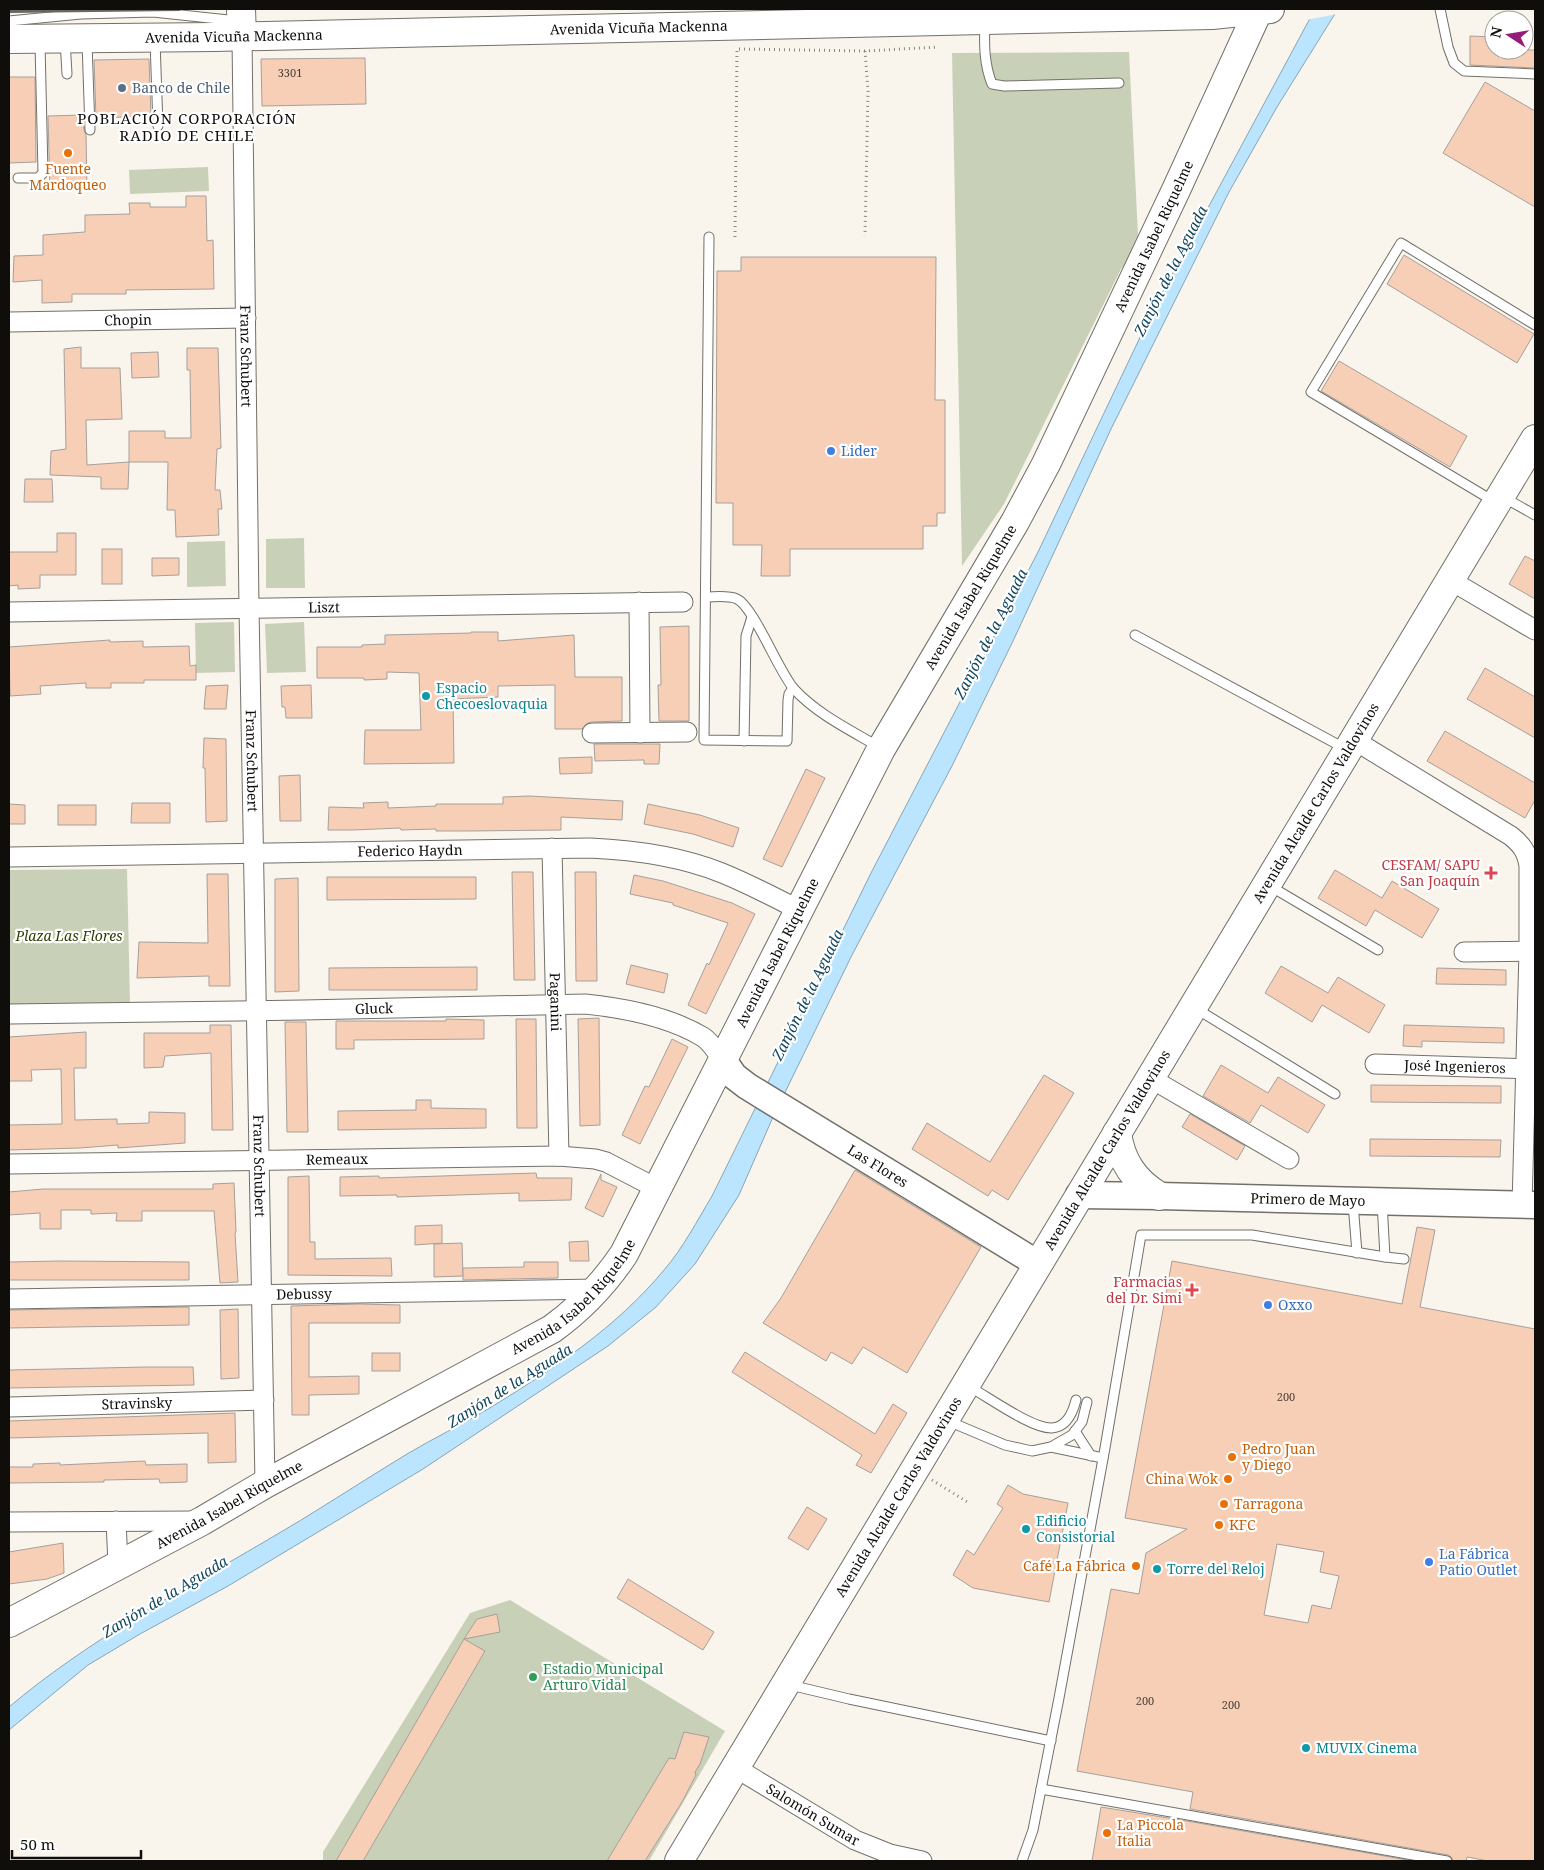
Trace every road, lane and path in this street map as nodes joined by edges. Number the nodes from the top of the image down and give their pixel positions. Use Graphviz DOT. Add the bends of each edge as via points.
graph roads {
  1 [pos="1262,9"];
  2 [pos="1440,9"];
  3 [pos="1134,13"];
  4 [pos="985,20"];
  5 [pos="9,21"];
  6 [pos="244,22"];
  7 [pos="155,38"];
  8 [pos="9,40"];
  9 [pos="64,40"];
  10 [pos="938,47"];
  11 [pos="865,52"];
  12 [pos="67,74"];
  13 [pos="1535,74"];
  14 [pos="1119,83"];
  15 [pos="158,126"];
  16 [pos="90,130"];
  17 [pos="18,178"];
  18 [pos="865,236"];
  19 [pos="710,237"];
  20 [pos="734,237"];
  21 [pos="246,318"];
  22 [pos="9,322"];
  23 [pos="1535,325"];
  24 [pos="1535,439"];
  25 [pos="1499,499"];
  26 [pos="1535,515"];
  27 [pos="1450,580"];
  28 [pos="706,597"];
  29 [pos="639,602"];
  30 [pos="683,602"];
  31 [pos="249,608"];
  32 [pos="9,612"];
  33 [pos="752,617"];
  34 [pos="1535,630"];
  35 [pos="1135,636"];
  36 [pos="793,688"];
  37 [pos="687,732"];
  38 [pos="592,733"];
  39 [pos="640,733"];
  40 [pos="744,741"];
  41 [pos="1351,745"];
  42 [pos="881,748"];
  43 [pos="1511,836"];
  44 [pos="1535,836"];
  45 [pos="552,848"];
  46 [pos="253,854"];
  47 [pos="9,857"];
  48 [pos="1267,884"];
  49 [pos="799,910"];
  50 [pos="1378,950"];
  51 [pos="1532,951"];
  52 [pos="1464,952"];
  53 [pos="556,1004"];
  54 [pos="1193,1007"];
  55 [pos="256,1011"];
  56 [pos="9,1014"];
  57 [pos="724,1060"];
  58 [pos="1375,1064"];
  59 [pos="1531,1068"];
  60 [pos="1150,1078"];
  61 [pos="1335,1094"];
  62 [pos="1117,1133"];
  63 [pos="559,1156"];
  64 [pos="1289,1159"];
  65 [pos="259,1161"];
  66 [pos="9,1164"];
  67 [pos="658,1189"];
  68 [pos="1080,1195"];
  69 [pos="1159,1196"];
  70 [pos="1352,1201"];
  71 [pos="1381,1201"];
  72 [pos="1529,1205"];
  73 [pos="1357,1253"];
  74 [pos="1385,1257"];
  75 [pos="1404,1259"];
  76 [pos="1038,1264"];
  77 [pos="598,1289"];
  78 [pos="261,1294"];
  79 [pos="9,1299"];
  80 [pos="966,1384"];
  81 [pos="264,1400"];
  82 [pos="1076,1400"];
  83 [pos="1087,1402"];
  84 [pos="9,1407"];
  85 [pos="945,1420"];
  86 [pos="1075,1431"];
  87 [pos="1051,1447"];
  88 [pos="1091,1456"];
  89 [pos="1103,1458"];
  90 [pos="915,1469"];
  91 [pos="265,1484"];
  92 [pos="969,1503"];
  93 [pos="116,1521"];
  94 [pos="202,1521"];
  95 [pos="9,1522"];
  96 [pos="118,1564"];
  97 [pos="9,1623"];
  98 [pos="786,1684"];
  99 [pos="1051,1741"];
  100 [pos="736,1768"];
  101 [pos="1041,1789"];
  102 [pos="679,1861"];
  103 [pos="922,1861"];
  104 [pos="1022,1861"];
  105 [pos="1447,1861"];
  1 -- 3 [label="main road, Avenida Vicuña Mackenna" via="1212,15"];
  1 -- 42 [label="main road, Avenida Isabel Riquelme" via="1046,464"];
  2 -- 13 [label="lane" via="1454,63 1464,71"];
  3 -- 4 [label="main road, Avenida Vicuña Mackenna"];
  4 -- 6 [label="main road, Avenida Vicuña Mackenna"];
  4 -- 14 [label="lane" via="985,60 992,84"];
  5 -- 6 [label="lane" via="153,12"];
  6 -- 7 [label="main road, Avenida Vicuña Mackenna"];
  6 -- 21 [label="street, Franz Schubert"];
  7 -- 9 [label="main road, Avenida Vicuña Mackenna"];
  7 -- 15 [label="lane"];
  8 -- 9 [label="main road, Avenida Vicuña Mackenna"];
  9 -- 12 [label="lane"];
  9 -- 16 [label="lane"];
  9 -- 17 [label="lane" via="43,173 38,178"];
  10 -- 11 [label="path"];
  11 -- 18 [label="path" via="868,91"];
  11 -- 20 [label="path" via="737,49"];
  19 -- 28 [label="lane"];
  21 -- 22 [label="street, Chopin"];
  21 -- 31 [label="street, Franz Schubert"];
  23 -- 25 [label="lane" via="1401,243 1311,392"];
  24 -- 25 [label="main road, Avenida Alcalde Carlos Valdovinos"];
  25 -- 26 [label="lane"];
  25 -- 27 [label="main road, Avenida Alcalde Carlos Valdovinos"];
  27 -- 34 [label="street"];
  27 -- 41 [label="main road, Avenida Alcalde Carlos Valdovinos"];
  28 -- 33 [label="lane" via="737,599"];
  28 -- 40 [label="lane" via="704,740"];
  29 -- 30 [label="street, Liszt"];
  29 -- 31 [label="street, Liszt"];
  29 -- 39 [label="street"];
  31 -- 32 [label="street, Liszt"];
  31 -- 46 [label="street, Franz Schubert"];
  33 -- 36 [label="lane"];
  33 -- 40 [label="lane" via="746,636"];
  35 -- 41 [label="lane"];
  36 -- 40 [label="lane" via="788,700 787,741"];
  36 -- 42 [label="lane" via="814,706"];
  37 -- 39 [label="street"];
  38 -- 39 [label="street"];
  41 -- 43 [label="street"];
  41 -- 48 [label="main road, Avenida Alcalde Carlos Valdovinos"];
  42 -- 49 [label="main road, Avenida Isabel Riquelme"];
  43 -- 44 [label="street"];
  43 -- 51 [label="street" via="1523,846 1529,866"];
  45 -- 46 [label="street, Federico Haydn"];
  45 -- 49 [label="street, Federico Haydn" via="616,849 671,857 722,873"];
  45 -- 53 [label="street, Paganini"];
  46 -- 47 [label="street, Federico Haydn"];
  46 -- 55 [label="street, Franz Schubert"];
  48 -- 50 [label="lane"];
  48 -- 54 [label="main road, Avenida Alcalde Carlos Valdovinos"];
  49 -- 57 [label="main road, Avenida Isabel Riquelme"];
  51 -- 52 [label="street"];
  51 -- 59 [label="street"];
  53 -- 55 [label="street, Gluck"];
  53 -- 57 [label="street, Gluck" via="604,1006 644,1014 704,1038"];
  53 -- 63 [label="street, Paganini"];
  54 -- 60 [label="main road, Avenida Alcalde Carlos Valdovinos"];
  54 -- 61 [label="lane"];
  55 -- 56 [label="street, Gluck"];
  55 -- 65 [label="street, Franz Schubert"];
  57 -- 67 [label="main road, Avenida Isabel Riquelme"];
  57 -- 76 [label="street, Las Flores" via="734,1076 747,1086"];
  58 -- 59 [label="street, José Ingenieros"];
  59 -- 72 [label="street"];
  60 -- 62 [label="main road, Avenida Alcalde Carlos Valdovinos"];
  60 -- 64 [label="street"];
  62 -- 68 [label="main road, Avenida Alcalde Carlos Valdovinos"];
  62 -- 69 [label="main road" via="1128,1167 1142,1184"];
  63 -- 65 [label="street, Remeaux"];
  63 -- 67 [label="street, Remeaux" via="606,1162"];
  65 -- 66 [label="street, Remeaux"];
  65 -- 78 [label="street, Franz Schubert"];
  67 -- 77 [label="main road, Avenida Isabel Riquelme" via="624,1254"];
  68 -- 69 [label="street, Primero de Mayo"];
  68 -- 76 [label="main road, Avenida Alcalde Carlos Valdovinos"];
  69 -- 70 [label="street, Primero de Mayo"];
  70 -- 71 [label="street, Primero de Mayo"];
  70 -- 73 [label="lane"];
  71 -- 72 [label="street, Primero de Mayo"];
  71 -- 74 [label="lane"];
  73 -- 74 [label="lane"];
  73 -- 89 [label="lane" via="1252,1235 1141,1235"];
  74 -- 75 [label="lane"];
  76 -- 80 [label="main road, Avenida Alcalde Carlos Valdovinos"];
  77 -- 78 [label="street, Debussy"];
  77 -- 91 [label="main road, Avenida Isabel Riquelme" via="552,1329"];
  78 -- 79 [label="street, Debussy"];
  78 -- 81 [label="street, Franz Schubert"];
  80 -- 82 [label="lane" via="1022,1418 1047,1427 1062,1424 1072,1414"];
  80 -- 85 [label="main road, Avenida Alcalde Carlos Valdovinos"];
  81 -- 84 [label="street, Stravinsky"];
  81 -- 91 [label="street, Franz Schubert"];
  83 -- 86 [label="lane" via="1082,1422"];
  85 -- 87 [label="lane" via="1005,1445 1032,1451"];
  85 -- 90 [label="main road, Avenida Alcalde Carlos Valdovinos"];
  86 -- 87 [label="lane"];
  86 -- 88 [label="lane"];
  87 -- 88 [label="lane"];
  88 -- 89 [label="lane"];
  89 -- 99 [label="lane"];
  90 -- 92 [label="path"];
  90 -- 98 [label="main road, Avenida Alcalde Carlos Valdovinos"];
  91 -- 94 [label="main road, Avenida Isabel Riquelme"];
  93 -- 94 [label="street"];
  93 -- 95 [label="street"];
  93 -- 96 [label="street"];
  94 -- 96 [label="main road, Avenida Isabel Riquelme"];
  96 -- 97 [label="main road, Avenida Isabel Riquelme"];
  98 -- 99 [label="lane"];
  98 -- 100 [label="main road, Avenida Alcalde Carlos Valdovinos"];
  99 -- 101 [label="lane"];
  100 -- 102 [label="main road, Avenida Alcalde Carlos Valdovinos"];
  100 -- 103 [label="street, Salomón Sumar" via="855,1840 890,1854"];
  101 -- 104 [label="lane" via="1033,1830"];
  101 -- 105 [label="lane"];
}
